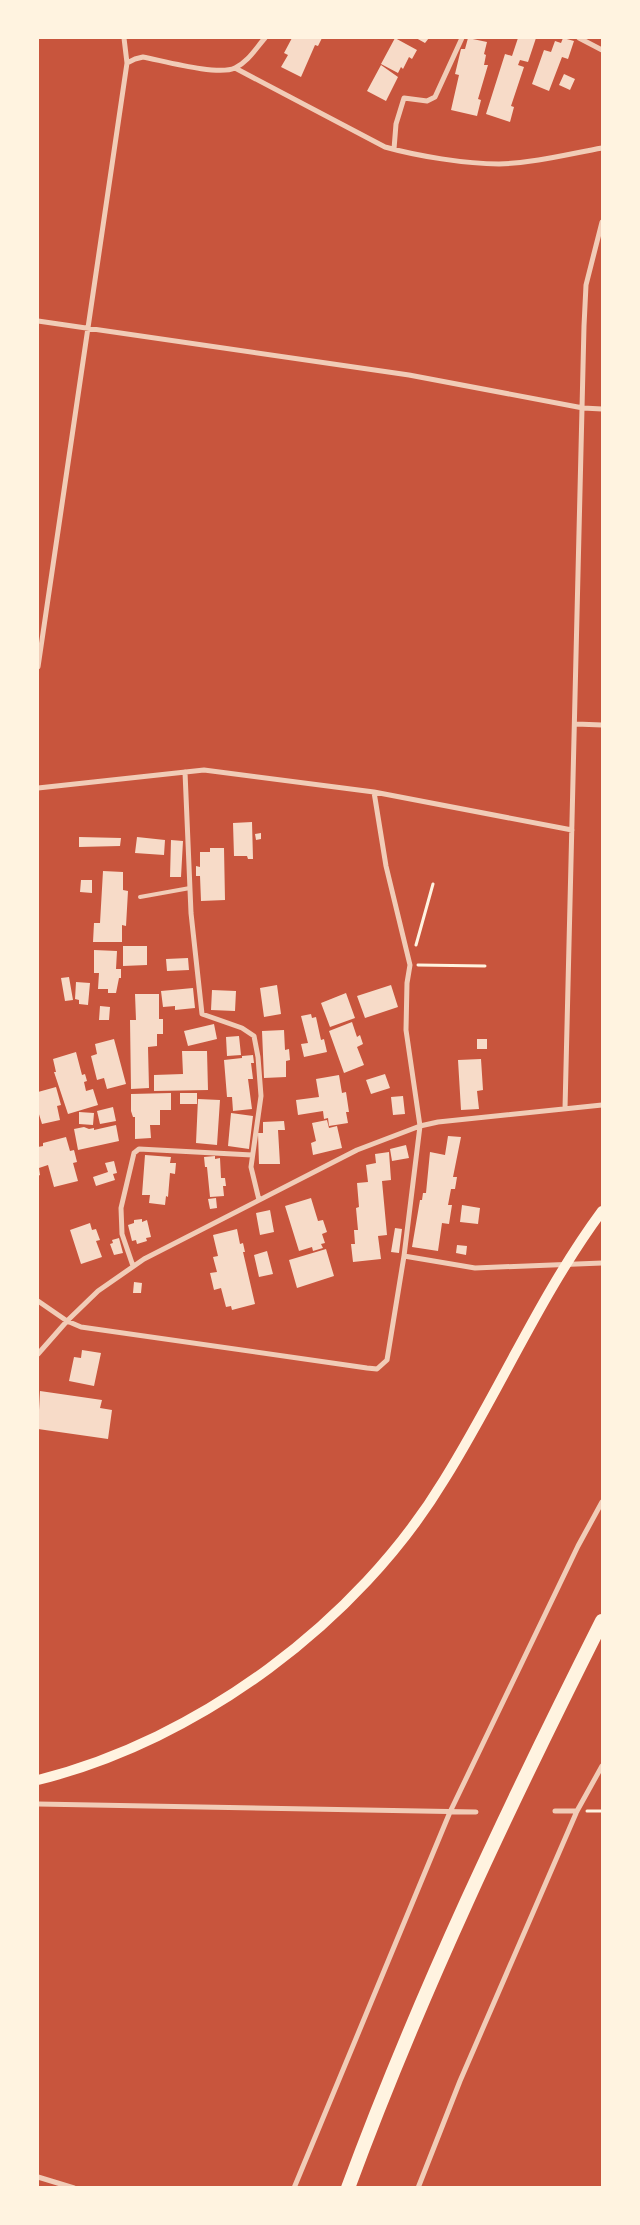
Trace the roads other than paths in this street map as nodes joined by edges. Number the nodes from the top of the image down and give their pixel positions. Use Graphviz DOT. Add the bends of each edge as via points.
graph roads {
  1 [pos="124,38"];
  2 [pos="264,38"];
  3 [pos="462,38"];
  4 [pos="579,38"];
  5 [pos="602,50"];
  6 [pos="127,63"];
  7 [pos="235,68"];
  8 [pos="602,148"];
  9 [pos="394,149"];
  10 [pos="602,222"];
  11 [pos="38,321"];
  12 [pos="87,328"];
  13 [pos="583,408"];
  14 [pos="602,409"];
  15 [pos="38,667"];
  16 [pos="576,724"];
  17 [pos="602,725"];
  18 [pos="185,772"];
  19 [pos="38,788"];
  20 [pos="374,792"];
  21 [pos="572,830"];
  22 [pos="190,888"];
  23 [pos="140,897"];
  24 [pos="602,1105"];
  25 [pos="566,1109"];
  26 [pos="420,1126"];
  27 [pos="252,1155"];
  28 [pos="259,1200"];
  29 [pos="602,1211"];
  30 [pos="404,1256"];
  31 [pos="602,1263"];
  32 [pos="566,1264"];
  33 [pos="134,1266"];
  34 [pos="38,1300"];
  35 [pos="66,1320"];
  36 [pos="38,1354"];
  37 [pos="602,1502"];
  38 [pos="602,1621"];
  39 [pos="602,1766"];
  40 [pos="38,1780"];
  41 [pos="38,1804"];
  42 [pos="555,1811"];
  43 [pos="577,1811"];
  44 [pos="450,1812"];
  45 [pos="476,1812"];
  46 [pos="38,2177"];
  47 [pos="74,2188"];
  48 [pos="294,2188"];
  49 [pos="348,2188"];
  50 [pos="418,2188"];
  1 -- 6 [label="street"];
  2 -- 7 [label="street" via="247,61"];
  3 -- 9 [label="street" via="435,97 427,101 404,98 396,124"];
  4 -- 5 [label="street"];
  6 -- 7 [label="street" via="143,58 222,72"];
  6 -- 12 [label="street"];
  7 -- 9 [label="street"];
  8 -- 9 [label="street" via="499,164"];
  10 -- 13 [label="street" via="586,285"];
  11 -- 12 [label="street"];
  12 -- 13 [label="street" via="409,375"];
  12 -- 15 [label="street"];
  13 -- 14 [label="street"];
  13 -- 16 [label="street"];
  16 -- 17 [label="street"];
  16 -- 21 [label="street"];
  18 -- 19 [label="street"];
  18 -- 20 [label="street" via="204,770"];
  18 -- 22 [label="street"];
  20 -- 21 [label="street"];
  20 -- 26 [label="street" via="386,866 410,965 406,1030"];
  21 -- 25 [label="street"];
  22 -- 23 [label="lane"];
  22 -- 27 [label="street" via="202,1014 242,1028 254,1036 261,1096"];
  24 -- 25 [label="street"];
  25 -- 26 [label="street"];
  26 -- 28 [label="street" via="357,1150"];
  26 -- 30 [label="street"];
  27 -- 28 [label="street" via="251,1167"];
  27 -- 33 [label="street" via="139,1149 134,1153 121,1208 122,1234"];
  28 -- 33 [label="street"];
  29 -- 32 [label="main road"];
  30 -- 32 [label="street" via="475,1268"];
  30 -- 35 [label="street" via="387,1360 377,1369 81,1327"];
  31 -- 32 [label="street"];
  32 -- 40 [label="main road" via="443,1482 395,1550 346,1601 276,1663 203,1711 122,1752"];
  33 -- 35 [label="street" via="98,1291"];
  34 -- 35 [label="street"];
  35 -- 36 [label="street"];
  37 -- 44 [label="street"];
  38 -- 49 [label="highway" via="523,1779 443,1951 383,2093"];
  39 -- 43 [label="street"];
  41 -- 44 [label="street"];
  42 -- 43 [label="street"];
  43 -- 50 [label="street" via="460,2081"];
  44 -- 45 [label="street"];
  44 -- 48 [label="street"];
  46 -- 47 [label="street"];
}
